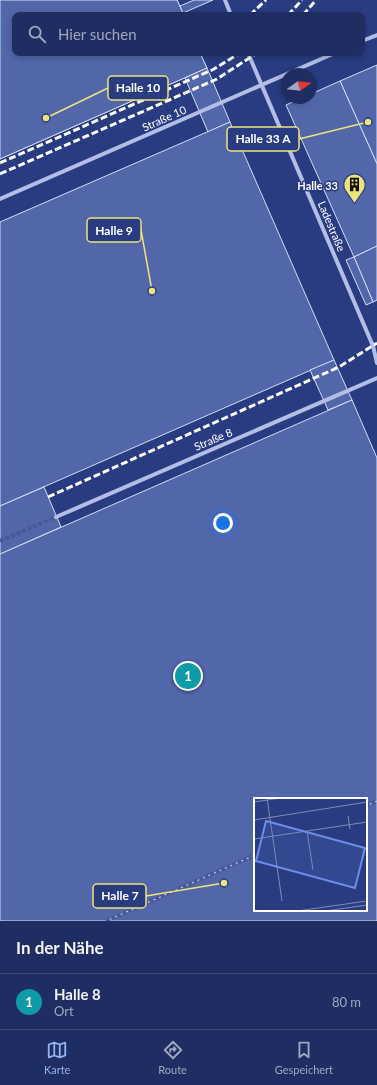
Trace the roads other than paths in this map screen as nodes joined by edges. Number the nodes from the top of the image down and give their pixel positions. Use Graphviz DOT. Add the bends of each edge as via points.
graph roads {
  1 [pos="225,0"];
  2 [pos="230,12"];
  3 [pos="377,35"];
  4 [pos="365,40"];
  5 [pos="249,56"];
  6 [pos="328,56"];
  7 [pos="262,85"];
  8 [pos="0,199"];
  9 [pos="377,363"];
  10 [pos="377,378"];
  11 [pos="56,517"];
  1 -- 2 [label="street"];
  3 -- 4 [label="street"];
  5 -- 7 [label="street, Ladestraße"];
  6 -- 7 [label="street, Straße 10"];
  7 -- 8 [label="street, Straße 10"];
  7 -- 9 [label="street, Ladestraße" via="373,346"];
  10 -- 11 [label="street, Straße 8"];
}
